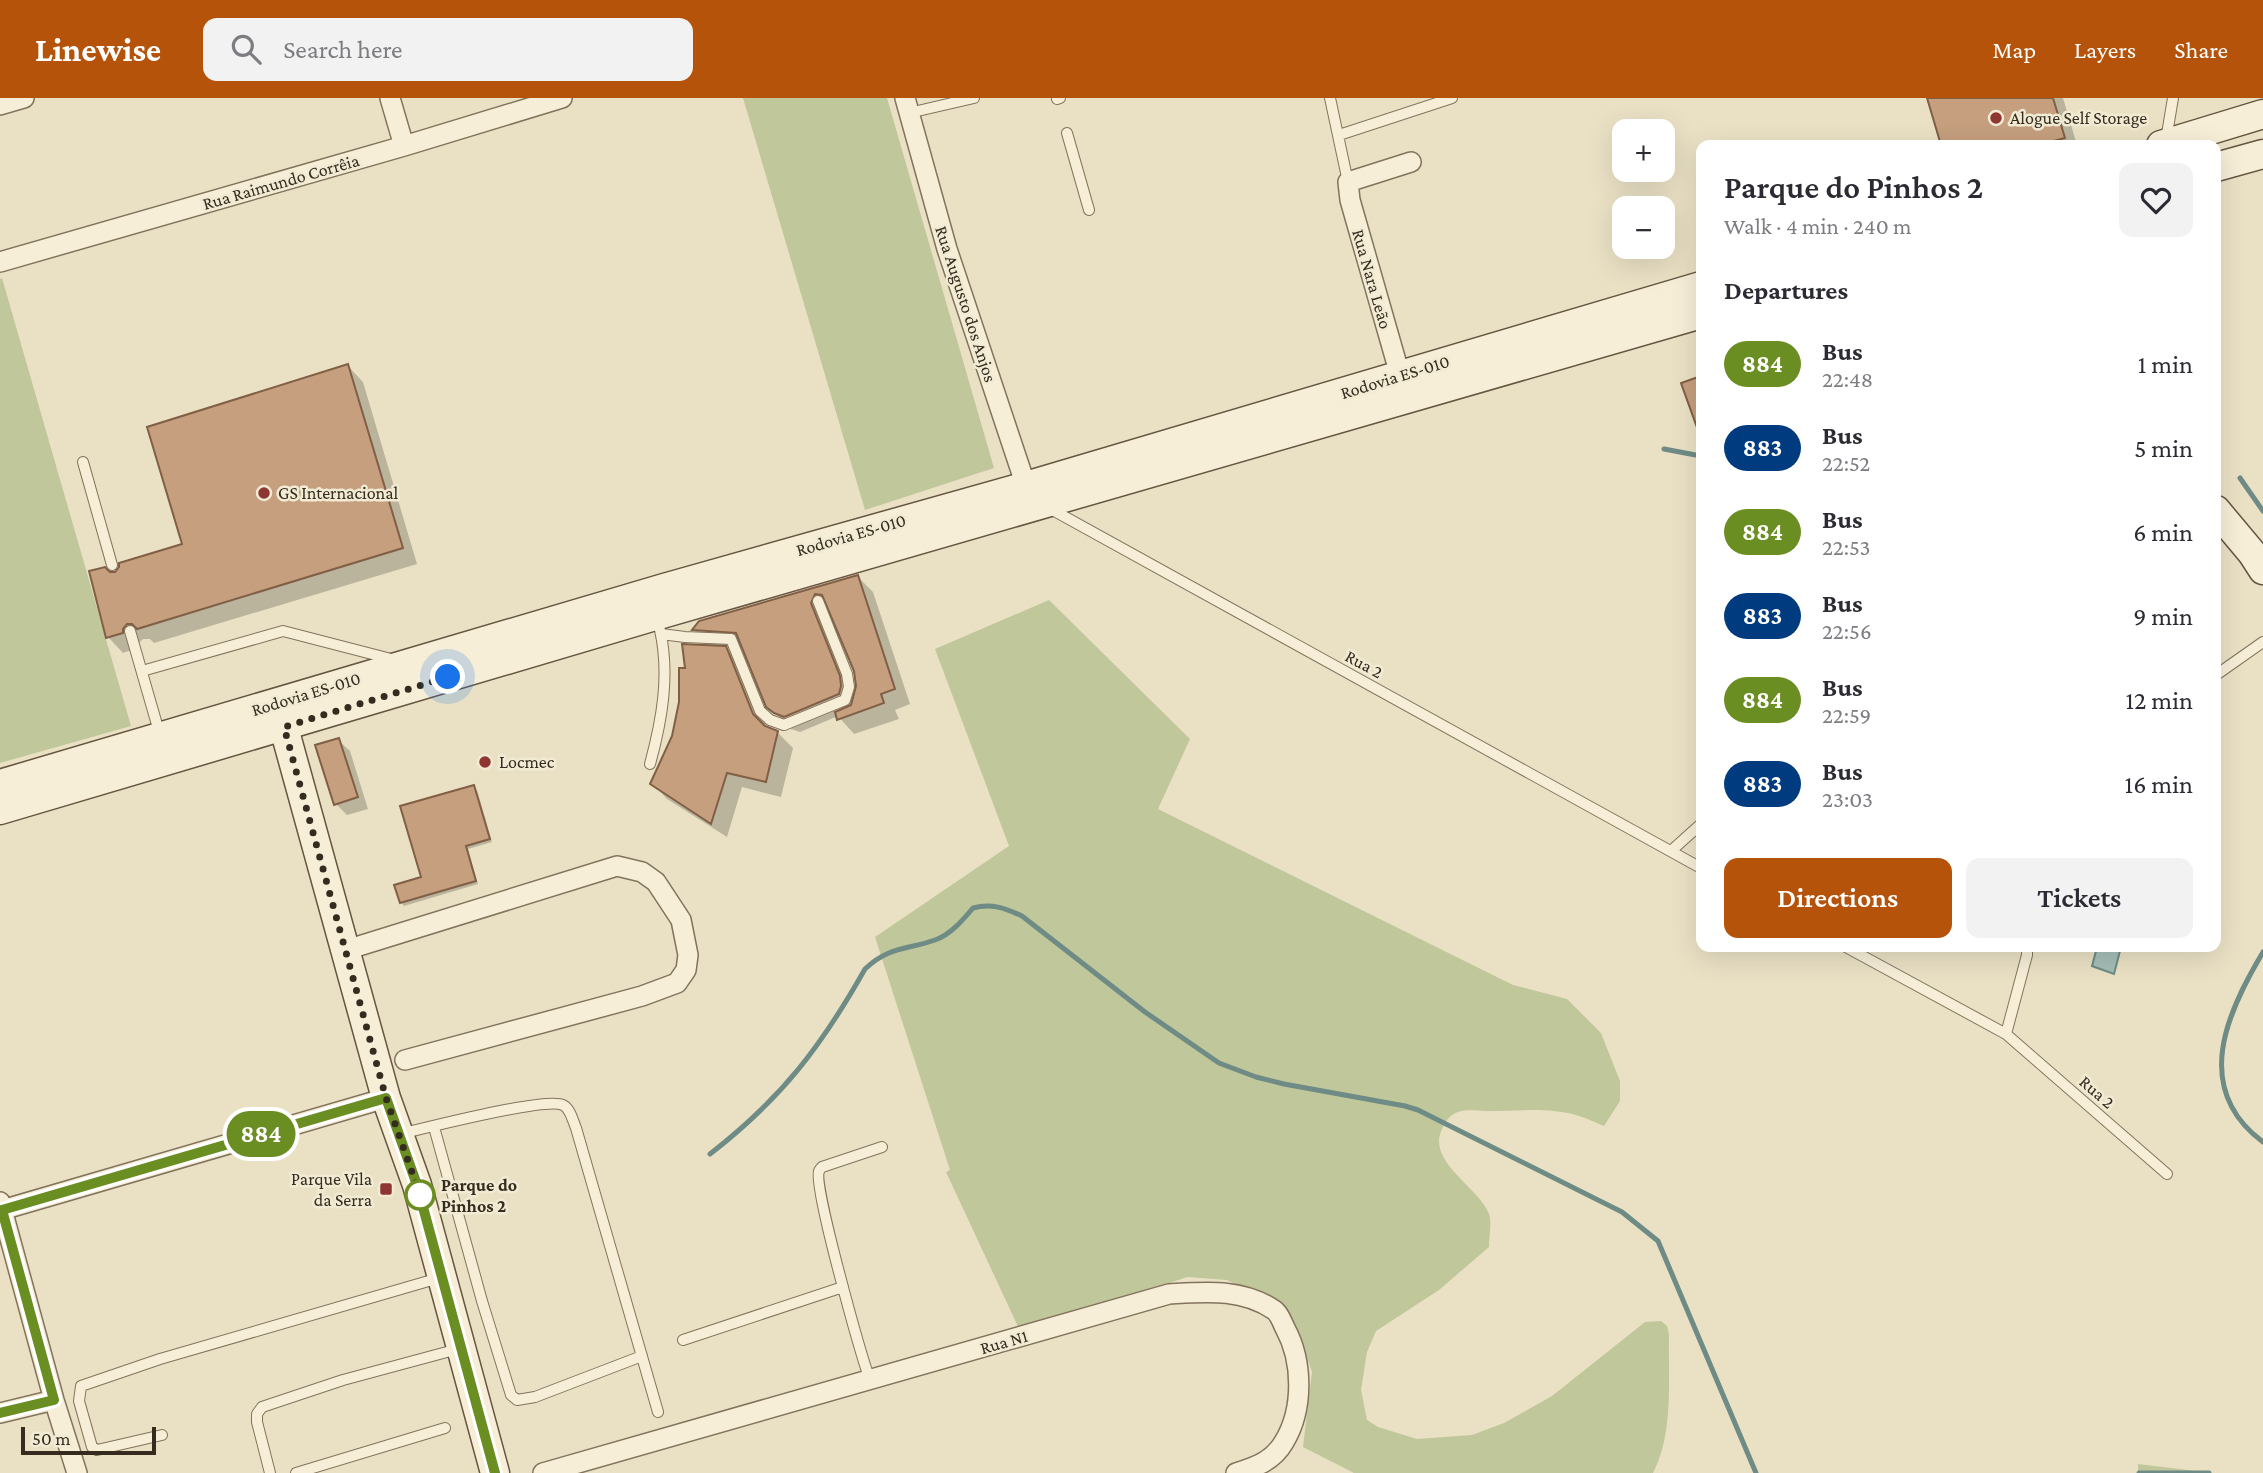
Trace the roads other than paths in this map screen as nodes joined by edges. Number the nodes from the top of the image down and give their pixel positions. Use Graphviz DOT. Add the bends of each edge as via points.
graph roads {
  1 [pos="24,98"];
  2 [pos="390,98"];
  3 [pos="562,98"];
  4 [pos="974,98"];
  5 [pos="1329,98"];
  6 [pos="1452,98"];
  7 [pos="2173,98"];
  8 [pos="0,105"];
  9 [pos="907,105"];
  10 [pos="2263,114"];
  11 [pos="1067,132"];
  12 [pos="1339,135"];
  13 [pos="2164,140"];
  14 [pos="2179,140"];
  15 [pos="404,146"];
  16 [pos="2263,154"];
  17 [pos="1411,162"];
  18 [pos="2221,166"];
  19 [pos="1348,182"];
  20 [pos="1090,210"];
  21 [pos="0,262"];
  22 [pos="1696,287"];
  23 [pos="1696,315"];
  24 [pos="1400,375"];
  25 [pos="83,462"];
  26 [pos="1034,495"];
  27 [pos="2221,516"];
  28 [pos="112,565"];
  29 [pos="2263,570"];
  30 [pos="818,601"];
  31 [pos="658,625"];
  32 [pos="130,631"];
  33 [pos="2263,642"];
  34 [pos="410,663"];
  35 [pos="142,671"];
  36 [pos="2221,671"];
  37 [pos="284,727"];
  38 [pos="160,737"];
  39 [pos="650,764"];
  40 [pos="0,784"];
  41 [pos="0,810"];
  42 [pos="1696,828"];
  43 [pos="1671,851"];
  44 [pos="1696,865"];
  45 [pos="346,950"];
  46 [pos="1855,952"];
  47 [pos="2026,952"];
  48 [pos="2006,1034"];
  49 [pos="405,1060"];
  50 [pos="386,1098"];
  51 [pos="434,1128"];
  52 [pos="400,1135"];
  53 [pos="882,1147"];
  54 [pos="2167,1174"];
  55 [pos="1,1206"];
  56 [pos="442,1277"];
  57 [pos="843,1287"];
  58 [pos="682,1339"];
  59 [pos="461,1348"];
  60 [pos="642,1356"];
  61 [pos="870,1380"];
  62 [pos="54,1400"];
  63 [pos="658,1412"];
  64 [pos="0,1413"];
  65 [pos="444,1428"];
  66 [pos="162,1435"];
  67 [pos="76,1473"];
  68 [pos="270,1473"];
  69 [pos="296,1473"];
  70 [pos="495,1473"];
  71 [pos="543,1473"];
  72 [pos="1236,1473"];
  1 -- 8 [label="street"];
  2 -- 15 [label="street"];
  3 -- 15 [label="street, Rua Raimundo Corrêia"];
  4 -- 9 [label="lane"];
  5 -- 12 [label="lane, Rua Nara Leão"];
  6 -- 12 [label="lane"];
  7 -- 13 [label="lane"];
  9 -- 26 [label="street, Rua Augusto dos Anjos" via="947,250"];
  10 -- 14 [label="main road"];
  11 -- 20 [label="lane"];
  12 -- 19 [label="lane, Rua Nara Leão"];
  15 -- 21 [label="street, Rua Raimundo Corrêia"];
  16 -- 18 [label="main road"];
  17 -- 19 [label="street"];
  19 -- 24 [label="street, Rua Nara Leão"];
  22 -- 24 [label="main road, Rodovia ES-010"];
  23 -- 26 [label="main road, Rodovia ES-010"];
  24 -- 26 [label="main road, Rodovia ES-010"];
  25 -- 28 [label="lane"];
  26 -- 31 [label="main road, Rodovia ES-010"];
  26 -- 34 [label="main road, Rodovia ES-010" via="664,588"];
  26 -- 43 [label="lane, Rua 2"];
  27 -- 29 [label="main road"];
  30 -- 31 [label="lane" via="849,687 845,700 784,725 760,711 732,639 685,638"];
  31 -- 37 [label="main road, Rodovia ES-010"];
  31 -- 39 [label="lane" via="665,691"];
  32 -- 35 [label="lane"];
  33 -- 36 [label="lane"];
  34 -- 35 [label="lane" via="283,631"];
  34 -- 38 [label="main road, Rodovia ES-010"];
  35 -- 38 [label="lane"];
  37 -- 41 [label="main road, Rodovia ES-010"];
  37 -- 45 [label="main road"];
  38 -- 40 [label="main road, Rodovia ES-010"];
  42 -- 43 [label="lane"];
  43 -- 44 [label="lane, Rua 2"];
  45 -- 49 [label="street" via="617,866 642,872 656,882 681,920 688,955 686,970 677,983"];
  45 -- 50 [label="main road"];
  46 -- 48 [label="lane, Rua 2"];
  47 -- 48 [label="lane"];
  48 -- 54 [label="lane, Rua 2"];
  50 -- 52 [label="main road"];
  50 -- 55 [label="street"];
  51 -- 52 [label="lane"];
  51 -- 60 [label="lane" via="535,1104 562,1104 568,1109"];
  51 -- 60 [label="lane" via="512,1395 517,1400 536,1397"];
  52 -- 56 [label="main road"];
  53 -- 57 [label="lane" via="819,1170"];
  55 -- 62 [label="street"];
  56 -- 59 [label="main road"];
  56 -- 66 [label="lane" via="81,1386 79,1401 92,1447 97,1450"];
  57 -- 58 [label="lane"];
  57 -- 61 [label="lane"];
  59 -- 68 [label="lane" via="262,1406 257,1422"];
  59 -- 70 [label="main road"];
  60 -- 63 [label="lane"];
  61 -- 71 [label="street, Rua N1"];
  61 -- 72 [label="street, Rua N1" via="1169,1294 1220,1291 1247,1297 1276,1311 1288,1334 1296,1359 1297,1407 1284,1442 1263,1465"];
  62 -- 64 [label="street"];
  62 -- 67 [label="street"];
  65 -- 69 [label="lane"];
}
